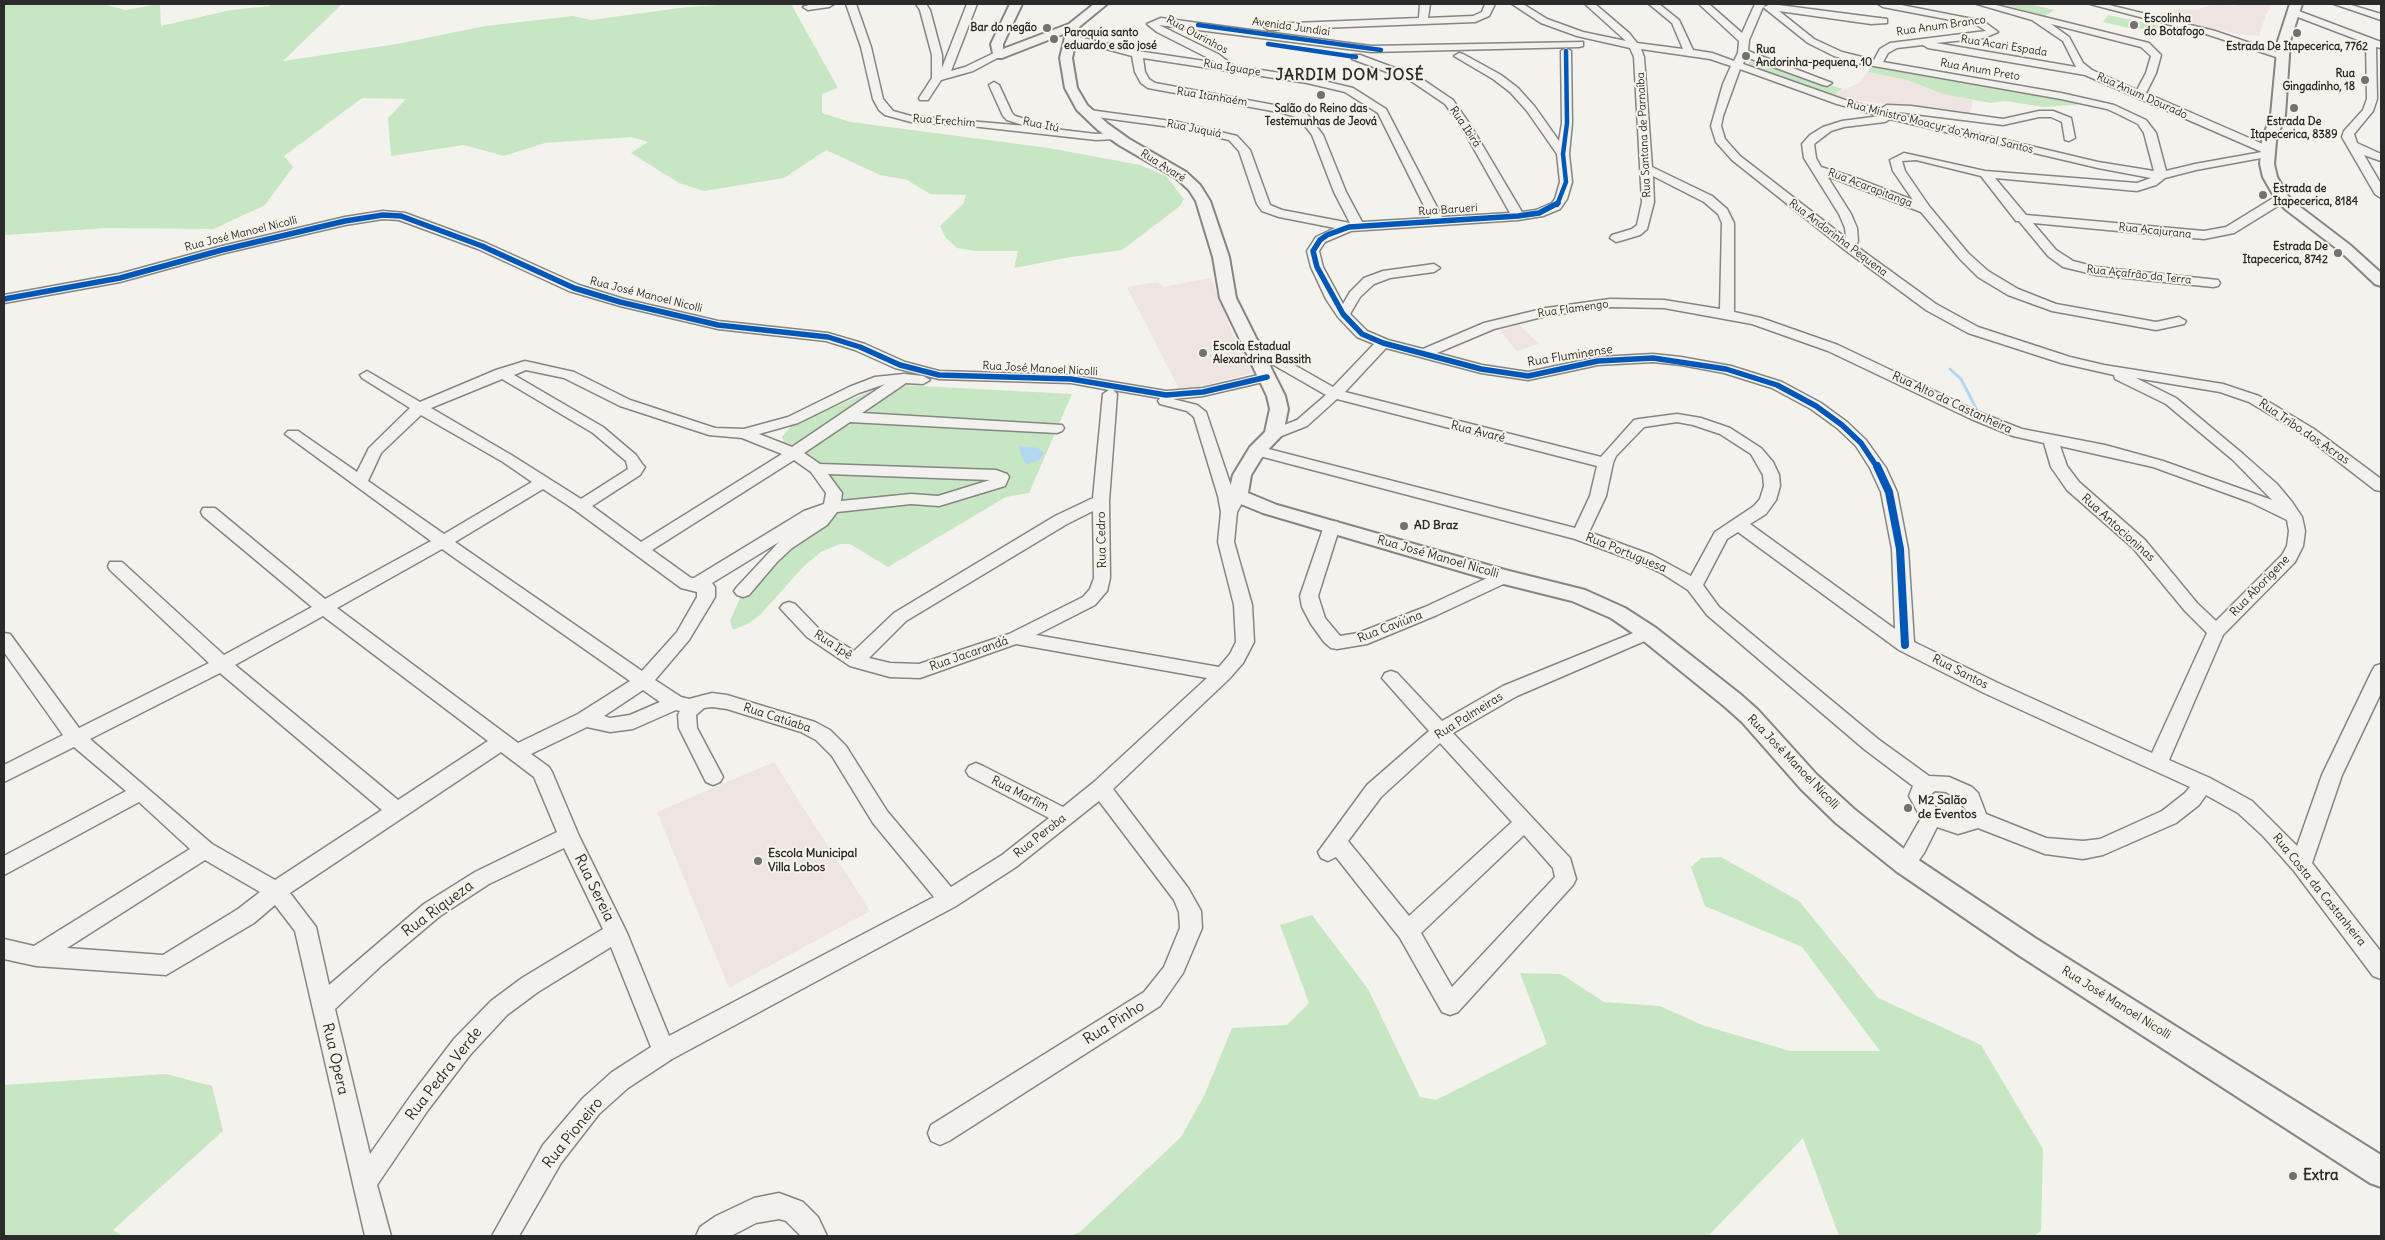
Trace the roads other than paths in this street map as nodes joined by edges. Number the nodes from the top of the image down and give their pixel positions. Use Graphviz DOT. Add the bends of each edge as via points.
graph roads {
  1 [pos="829,4"];
  2 [pos="851,4"];
  3 [pos="921,4"];
  4 [pos="972,4"];
  5 [pos="1016,4"];
  6 [pos="1092,4"];
  7 [pos="1102,4"];
  8 [pos="1425,4"];
  9 [pos="1490,4"];
  10 [pos="1516,4"];
  11 [pos="1590,4"];
  12 [pos="1654,4"];
  13 [pos="1704,4"];
  14 [pos="1789,4"];
  15 [pos="1883,4"];
  16 [pos="1982,4"];
  17 [pos="2095,4"];
  18 [pos="2338,4"];
  19 [pos="1763,5"];
  20 [pos="808,7"];
  21 [pos="2295,8"];
  22 [pos="2381,17"];
  23 [pos="2036,18"];
  24 [pos="1423,21"];
  25 [pos="1152,25"];
  26 [pos="1076,27"];
  27 [pos="1195,28"];
  28 [pos="1224,29"];
  29 [pos="1176,38"];
  30 [pos="2240,39"];
  31 [pos="1744,40"];
  32 [pos="1917,41"];
  33 [pos="2284,41"];
  34 [pos="1581,43"];
  35 [pos="2376,43"];
  36 [pos="1635,47"];
  37 [pos="1601,50"];
  38 [pos="1566,51"];
  39 [pos="1689,52"];
  40 [pos="1137,54"];
  41 [pos="1210,54"];
  42 [pos="998,55"];
  43 [pos="1459,56"];
  44 [pos="2283,56"];
  45 [pos="1356,57"];
  46 [pos="1741,59"];
  47 [pos="1383,61"];
  48 [pos="1196,62"];
  49 [pos="1877,64"];
  50 [pos="1230,67"];
  51 [pos="2088,72"];
  52 [pos="941,77"];
  53 [pos="1827,82"];
  54 [pos="994,85"];
  55 [pos="2376,91"];
  56 [pos="2140,95"];
  57 [pos="924,98"];
  58 [pos="1861,107"];
  59 [pos="1900,114"];
  60 [pos="1092,117"];
  61 [pos="1567,123"];
  62 [pos="1542,124"];
  63 [pos="1078,135"];
  64 [pos="1116,136"];
  65 [pos="2069,138"];
  66 [pos="2352,146"];
  67 [pos="2268,152"];
  68 [pos="1564,154"];
  69 [pos="2381,158"];
  70 [pos="1647,169"];
  71 [pos="1816,169"];
  72 [pos="1985,174"];
  73 [pos="2161,176"];
  74 [pos="2381,194"];
  75 [pos="2282,198"];
  76 [pos="1925,209"];
  77 [pos="1518,216"];
  78 [pos="2020,218"];
  79 [pos="1438,222"];
  80 [pos="1354,227"];
  81 [pos="1616,238"];
  82 [pos="1849,248"];
  83 [pos="1434,268"];
  84 [pos="2381,280"];
  85 [pos="2213,283"];
  86 [pos="4,300"];
  87 [pos="1342,314"];
  88 [pos="1726,315"];
  89 [pos="2179,321"];
  90 [pos="1247,339"];
  91 [pos="1383,343"];
  92 [pos="1426,353"];
  93 [pos="2104,368"];
  94 [pos="902,371"];
  95 [pos="501,373"];
  96 [pos="367,374"];
  97 [pos="1267,377"];
  98 [pos="1110,394"];
  99 [pos="1334,394"];
  100 [pos="420,408"];
  101 [pos="847,417"];
  102 [pos="1057,428"];
  103 [pos="293,434"];
  104 [pos="744,434"];
  105 [pos="1274,434"];
  106 [pos="2051,440"];
  107 [pos="1257,451"];
  108 [pos="794,454"];
  109 [pos="1605,464"];
  110 [pos="816,469"];
  111 [pos="921,472"];
  112 [pos="360,482"];
  113 [pos="543,482"];
  114 [pos="2381,486"];
  115 [pos="911,498"];
  116 [pos="1101,501"];
  117 [pos="1234,504"];
  118 [pos="581,506"];
  119 [pos="832,507"];
  120 [pos="209,512"];
  121 [pos="2294,517"];
  122 [pos="1738,524"];
  123 [pos="1332,526"];
  124 [pos="1580,535"];
  125 [pos="443,542"];
  126 [pos="640,550"];
  127 [pos="116,566"];
  128 [pos="1504,576"];
  129 [pos="692,585"];
  130 [pos="1694,586"];
  131 [pos="743,591"];
  132 [pos="323,607"];
  133 [pos="789,608"];
  134 [pos="2216,632"];
  135 [pos="1648,633"];
  136 [pos="1015,638"];
  137 [pos="4,639"];
  138 [pos="1905,645"];
  139 [pos="856,660"];
  140 [pos="222,664"];
  141 [pos="2381,670"];
  142 [pos="1223,674"];
  143 [pos="1391,678"];
  144 [pos="644,681"];
  145 [pos="683,705"];
  146 [pos="585,719"];
  147 [pos="1441,731"];
  148 [pos="76,737"];
  149 [pos="510,746"];
  150 [pos="2157,764"];
  151 [pos="976,771"];
  152 [pos="4,774"];
  153 [pos="713,777"];
  154 [pos="2203,784"];
  155 [pos="1926,785"];
  156 [pos="1101,788"];
  157 [pos="142,792"];
  158 [pos="397,811"];
  159 [pos="1932,816"];
  160 [pos="1065,817"];
  161 [pos="1975,818"];
  162 [pos="1524,822"];
  163 [pos="569,836"];
  164 [pos="205,850"];
  165 [pos="1905,864"];
  166 [pos="2301,865"];
  167 [pos="4,866"];
  168 [pos="276,891"];
  169 [pos="949,900"];
  170 [pos="1408,931"];
  171 [pos="616,933"];
  172 [pos="4,949"];
  173 [pos="36,956"];
  174 [pos="2381,969"];
  175 [pos="322,1006"];
  176 [pos="664,1051"];
  177 [pos="940,1133"];
  178 [pos="2381,1172"];
  179 [pos="364,1182"];
  180 [pos="378,1236"];
  181 [pos="505,1236"];
  182 [pos="709,1236"];
  183 [pos="814,1236"];
  1 -- 20 [label="street"];
  2 -- 63 [label="street, Rua Erechim" via="866,47 878,98 889,113 911,119 971,122"];
  3 -- 52 [label="street"];
  4 -- 52 [label="street"];
  5 -- 42 [label="main road" via="997,44"];
  6 -- 7 [label="main road"];
  6 -- 26 [label="main road, Rua Avaré"];
  7 -- 26 [label="main road"];
  8 -- 24 [label="street"];
  9 -- 24 [label="street" via="1486,14 1475,19"];
  10 -- 34 [label="street"];
  11 -- 36 [label="street"];
  12 -- 39 [label="street" via="1676,22"];
  13 -- 31 [label="street"];
  14 -- 19 [label="street" via="1873,16 1884,21"];
  15 -- 32 [label="street, Rua Anum Branco" via="1980,23 1993,32"];
  16 -- 23 [label="street"];
  17 -- 30 [label="street"];
  18 -- 22 [label="street"];
  19 -- 31 [label="street, Rua Andorinha Pequena"];
  19 -- 49 [label="street, Rua Anum Preto" via="1820,46"];
  21 -- 33 [label="main road"];
  21 -- 35 [label="street"];
  23 -- 51 [label="street, Rua Anum Dourado" via="2066,39 2079,64"];
  23 -- 56 [label="street" via="2150,48 2156,55 2154,65"];
  24 -- 28 [label="street"];
  25 -- 27 [label="street, Avenida Jundiaí" via="1161,21"];
  25 -- 29 [label="street, Rua Ourinhos"];
  26 -- 40 [label="street, Rua Iguape" via="1101,44"];
  26 -- 42 [label="main road"];
  26 -- 60 [label="main road, Rua Avaré" via="1066,58 1069,82 1077,100"];
  27 -- 28 [label="street, Avenida Jundiaí"];
  27 -- 29 [label="street"];
  27 -- 45 [label="street, Avenida Jundiaí"];
  28 -- 34 [label="street, Avenida Jundiaí" via="1371,49"];
  29 -- 41 [label="street, Rua Ourinhos"];
  30 -- 33 [label="street"];
  30 -- 44 [label="street"];
  31 -- 46 [label="street, Rua Andorinha Pequena"];
  32 -- 49 [label="street, Rua Anum Branco" via="1890,46"];
  32 -- 51 [label="street, Rua Acari Espada" via="1940,48"];
  33 -- 44 [label="main road"];
  34 -- 36 [label="street, Avenida Jundiaí" via="1620,43"];
  34 -- 38 [label="street, Avenida Jundiaí"];
  35 -- 55 [label="street"];
  36 -- 37 [label="street"];
  36 -- 39 [label="street, Rua Ministro Moacyr do Amaral Santos"];
  36 -- 70 [label="street, Rua Santana de Parnaíba" via="1639,57"];
  38 -- 43 [label="street, Avenida Jundiaí"];
  38 -- 61 [label="street, Rua Barueri"];
  39 -- 46 [label="street, Rua Ministro Moacyr do Amaral Santos"];
  40 -- 48 [label="street, Rua Iguape"];
  40 -- 80 [label="street, Rua Itanhaém" via="1140,72 1147,84 1285,110 1307,118"];
  41 -- 48 [label="street" via="1210,59"];
  41 -- 50 [label="street, Rua Ourinhos"];
  42 -- 52 [label="street"];
  43 -- 47 [label="street, Avenida Jundiaí"];
  43 -- 62 [label="street" via="1514,90"];
  44 -- 67 [label="main road" via="2278,115 2270,133"];
  45 -- 47 [label="street, Rua Ibirá"];
  46 -- 53 [label="street"];
  46 -- 58 [label="street, Rua Ministro Moacyr do Amaral Santos"];
  46 -- 82 [label="street, Rua Andorinha Pequena" via="1728,84 1718,116 1716,126 1720,140 1736,158"];
  47 -- 77 [label="street, Rua Ibirá" via="1449,102"];
  48 -- 50 [label="street, Rua Iguape"];
  49 -- 73 [label="street, Rua Anum Preto" via="2110,107 2142,122 2147,128"];
  50 -- 79 [label="street, Rua Iguape" via="1338,87 1376,106 1386,118"];
  51 -- 56 [label="street, Rua Anum Dourado"];
  52 -- 57 [label="street"];
  54 -- 63 [label="street, Rua Itú" via="1012,118"];
  55 -- 66 [label="street" via="2368,111 2348,133"];
  56 -- 67 [label="street, Rua Anum Dourado"];
  58 -- 59 [label="street"];
  58 -- 59 [label="street, Rua Ministro Moacyr do Amaral Santos" via="1887,115"];
  59 -- 65 [label="street" via="2003,122 2054,114 2067,120"];
  59 -- 71 [label="street" via="1842,124 1820,132 1808,144"];
  59 -- 73 [label="street, Rua Ministro Moacyr do Amaral Santos" via="2106,167"];
  60 -- 64 [label="main road, Rua Avaré"];
  60 -- 80 [label="street, Rua Juquiá" via="1111,115 1178,125 1233,138 1244,150 1266,208"];
  61 -- 62 [label="street"];
  61 -- 68 [label="street, Rua Barueri"];
  62 -- 68 [label="street"];
  63 -- 64 [label="street, Rua Erechim"];
  64 -- 90 [label="main road, Rua Avaré" via="1181,175 1203,200 1221,257 1228,298"];
  66 -- 69 [label="street"];
  66 -- 74 [label="street"];
  67 -- 73 [label="street"];
  67 -- 75 [label="main road" via="2270,177"];
  68 -- 77 [label="street, Rua Barueri" via="1566,182 1561,200 1550,209"];
  70 -- 81 [label="street, Rua Santana de Parnaíba" via="1648,202 1643,226 1636,232"];
  70 -- 88 [label="street" via="1708,199 1724,212 1728,224"];
  71 -- 76 [label="street, Rua Acarapitanga"];
  71 -- 82 [label="street" via="1851,228"];
  72 -- 73 [label="street" via="2138,187"];
  72 -- 76 [label="street" via="1916,157 1904,156 1896,160"];
  72 -- 78 [label="street, Rua Açafrão da Terra"];
  75 -- 78 [label="street, Rua Acajurana" via="2230,230 2204,235"];
  75 -- 84 [label="main road"];
  76 -- 89 [label="street" via="1983,274 2029,299 2052,307 2145,326 2165,326"];
  77 -- 79 [label="street, Rua Barueri"];
  78 -- 85 [label="street, Rua Açafrão da Terra" via="2052,253 2076,267"];
  79 -- 80 [label="street, Rua Barueri"];
  80 -- 87 [label="street, Rua Barueri" via="1320,240 1313,251 1317,267"];
  82 -- 93 [label="street, Rua Andorinha Pequena" via="1931,307 1973,330 2035,351"];
  83 -- 87 [label="street" via="1378,277 1362,287"];
  86 -- 94 [label="street, Rua José Manoel Nicolli" via="120,278 232,247 345,221 401,216 482,246 574,288 718,325 828,337 860,347"];
  87 -- 91 [label="street, Rua Barueri" via="1362,334"];
  88 -- 92 [label="street, Rua Flamengo" via="1664,304 1610,303 1546,312 1492,325"];
  88 -- 106 [label="street, Rua Alto da Castanheira" via="1833,348 1995,424"];
  90 -- 97 [label="main road, Rua Avaré"];
  90 -- 99 [label="street, Rua Avaré" via="1277,361"];
  91 -- 92 [label="street, Rua Fluminense"];
  91 -- 99 [label="street"];
  92 -- 138 [label="street, Rua Fluminense" via="1481,369 1528,376 1598,361 1653,358 1681,361 1726,369 1777,385 1816,406 1861,443 1889,492 1900,549"];
  93 -- 114 [label="street, Rua Tribo dos Acras" via="2223,388 2254,399 2309,432"];
  93 -- 121 [label="street" via="2181,409 2260,477"];
  94 -- 97 [label="street, Rua José Manoel Nicolli" via="1071,379 1166,395 1220,389"];
  94 -- 98 [label="street" via="939,382 1088,389"];
  94 -- 101 [label="street"];
  94 -- 104 [label="street" via="793,420"];
  95 -- 100 [label="street"];
  95 -- 104 [label="street" via="525,365 569,375 625,403 714,432"];
  95 -- 118 [label="street" via="598,430 637,467 635,472"];
  96 -- 100 [label="street"];
  97 -- 105 [label="main road, Rua Avaré" via="1279,409"];
  98 -- 116 [label="street, Rua Cedro"];
  98 -- 117 [label="street" via="1183,405 1201,415 1226,496"];
  99 -- 105 [label="street" via="1302,423"];
  99 -- 109 [label="street, Rua Avaré"];
  100 -- 112 [label="street" via="374,451"];
  100 -- 113 [label="street"];
  101 -- 102 [label="street"];
  101 -- 108 [label="street"];
  103 -- 112 [label="street"];
  104 -- 108 [label="street"];
  105 -- 107 [label="main road"];
  106 -- 121 [label="street, Rua Alto da Castanheira" via="2158,464 2248,495"];
  106 -- 134 [label="street, Rua Antocioninas" via="2059,467 2073,486 2139,544"];
  107 -- 117 [label="main road" via="1242,475"];
  107 -- 124 [label="street, Rua Portuguesa"];
  108 -- 110 [label="street"];
  108 -- 126 [label="street"];
  109 -- 122 [label="street" via="1634,427 1645,421 1677,418 1725,431 1756,451 1771,474 1768,500 1760,510"];
  109 -- 124 [label="street" via="1598,496"];
  110 -- 111 [label="street"];
  110 -- 119 [label="street" via="834,493"];
  111 -- 115 [label="street"];
  111 -- 115 [label="street" via="1001,477 999,482 939,500"];
  112 -- 125 [label="street"];
  113 -- 118 [label="street"];
  113 -- 125 [label="street"];
  115 -- 119 [label="street"];
  116 -- 136 [label="street, Rua Cedro" via="1102,578 1098,591 1089,601"];
  116 -- 139 [label="street" via="1061,520 900,617"];
  117 -- 123 [label="main road, Rua José Manoel Nicolli" via="1265,508"];
  117 -- 142 [label="street, Rua Peroba" via="1226,542 1243,605 1245,642"];
  118 -- 126 [label="street"];
  119 -- 129 [label="street" via="810,515"];
  119 -- 131 [label="street" via="821,521 771,558"];
  120 -- 132 [label="street, Rua Sereia"];
  121 -- 134 [label="street, Rua Aborigene" via="2297,531 2289,558"];
  122 -- 130 [label="street" via="1721,536"];
  122 -- 138 [label="street, Rua Santos"];
  123 -- 128 [label="main road, Rua José Manoel Nicolli"];
  123 -- 128 [label="street, Rua Caviúna" via="1309,596 1317,620 1337,643 1361,639 1431,611"];
  124 -- 130 [label="street, Rua Portuguesa" via="1646,559"];
  125 -- 132 [label="street"];
  125 -- 144 [label="street"];
  126 -- 129 [label="street" via="685,584"];
  127 -- 140 [label="street"];
  128 -- 135 [label="main road, Rua José Manoel Nicolli" via="1578,595 1618,613"];
  129 -- 144 [label="street" via="706,587 706,597 683,636"];
  130 -- 155 [label="street, Rua Portuguesa" via="1712,611 1871,744"];
  132 -- 140 [label="street"];
  132 -- 149 [label="street, Rua Sereia"];
  133 -- 139 [label="street, Rua Ipê" via="813,633"];
  134 -- 150 [label="street, Rua Aborigene"];
  135 -- 147 [label="street, Rua Palmeiras" via="1510,691"];
  135 -- 165 [label="main road, Rua José Manoel Nicolli" via="1744,711 1824,796"];
  136 -- 139 [label="street, Rua Jacarandá" via="920,671 890,670"];
  136 -- 142 [label="street, Rua Jacarandá"];
  137 -- 148 [label="street"];
  138 -- 150 [label="street, Rua Santos"];
  140 -- 148 [label="street"];
  140 -- 158 [label="street"];
  141 -- 166 [label="street" via="2332,775"];
  142 -- 156 [label="street, Rua Peroba"];
  143 -- 147 [label="street"];
  144 -- 145 [label="street"];
  144 -- 146 [label="street"];
  145 -- 146 [label="street, Rua Catúaba" via="633,722 610,725"];
  145 -- 153 [label="street" via="688,728"];
  145 -- 169 [label="street, Rua Catúaba" via="712,700 727,702 824,734 839,751 880,816"];
  146 -- 149 [label="street"];
  147 -- 162 [label="street"];
  147 -- 170 [label="street, Rua Palmeiras" via="1374,790 1332,847"];
  148 -- 152 [label="street"];
  148 -- 157 [label="street"];
  149 -- 158 [label="street"];
  149 -- 163 [label="street, Rua Sereia" via="542,772"];
  150 -- 154 [label="street, Rua Santos"];
  151 -- 160 [label="street, Rua Marfim"];
  154 -- 161 [label="street" via="2192,799 2169,817 2104,847 2069,850 2045,846"];
  154 -- 166 [label="street, Rua Costa da Castanheira" via="2257,816"];
  155 -- 159 [label="street" via="1919,796 1925,810"];
  155 -- 161 [label="street" via="1940,783 1965,793 1975,805"];
  156 -- 160 [label="street, Rua Peroba"];
  156 -- 177 [label="street, Rua Pinho" via="1181,894 1190,911 1191,928 1172,973 1152,999"];
  157 -- 164 [label="street"];
  157 -- 167 [label="street"];
  158 -- 168 [label="street"];
  159 -- 161 [label="street" via="1958,826 1966,825"];
  159 -- 165 [label="street"];
  160 -- 169 [label="street, Rua Peroba" via="1008,861"];
  162 -- 170 [label="street"];
  162 -- 170 [label="street" via="1563,864 1566,879 1450,1005"];
  163 -- 171 [label="street, Rua Sereia"];
  163 -- 175 [label="street, Rua Riqueza" via="482,878 432,910"];
  164 -- 168 [label="street"];
  164 -- 173 [label="street"];
  165 -- 178 [label="main road, Rua José Manoel Nicolli" via="2026,946"];
  166 -- 174 [label="street, Rua Costa da Castanheira"];
  168 -- 173 [label="street" via="246,916 166,965"];
  168 -- 175 [label="street, Rua Opera" via="305,927"];
  169 -- 176 [label="street, Rua Peroba"];
  171 -- 176 [label="street, Rua Sereia"];
  171 -- 179 [label="street, Rua Pedra Verde" via="498,1008 462,1047"];
  172 -- 173 [label="street"];
  175 -- 179 [label="street, Rua Opera"];
  176 -- 181 [label="street, Rua Pioneiro" via="620,1080 591,1106 552,1154"];
  179 -- 180 [label="street, Rua Opera"];
  182 -- 183 [label="street" via="754,1211 779,1206 794,1212 809,1226"];
}
